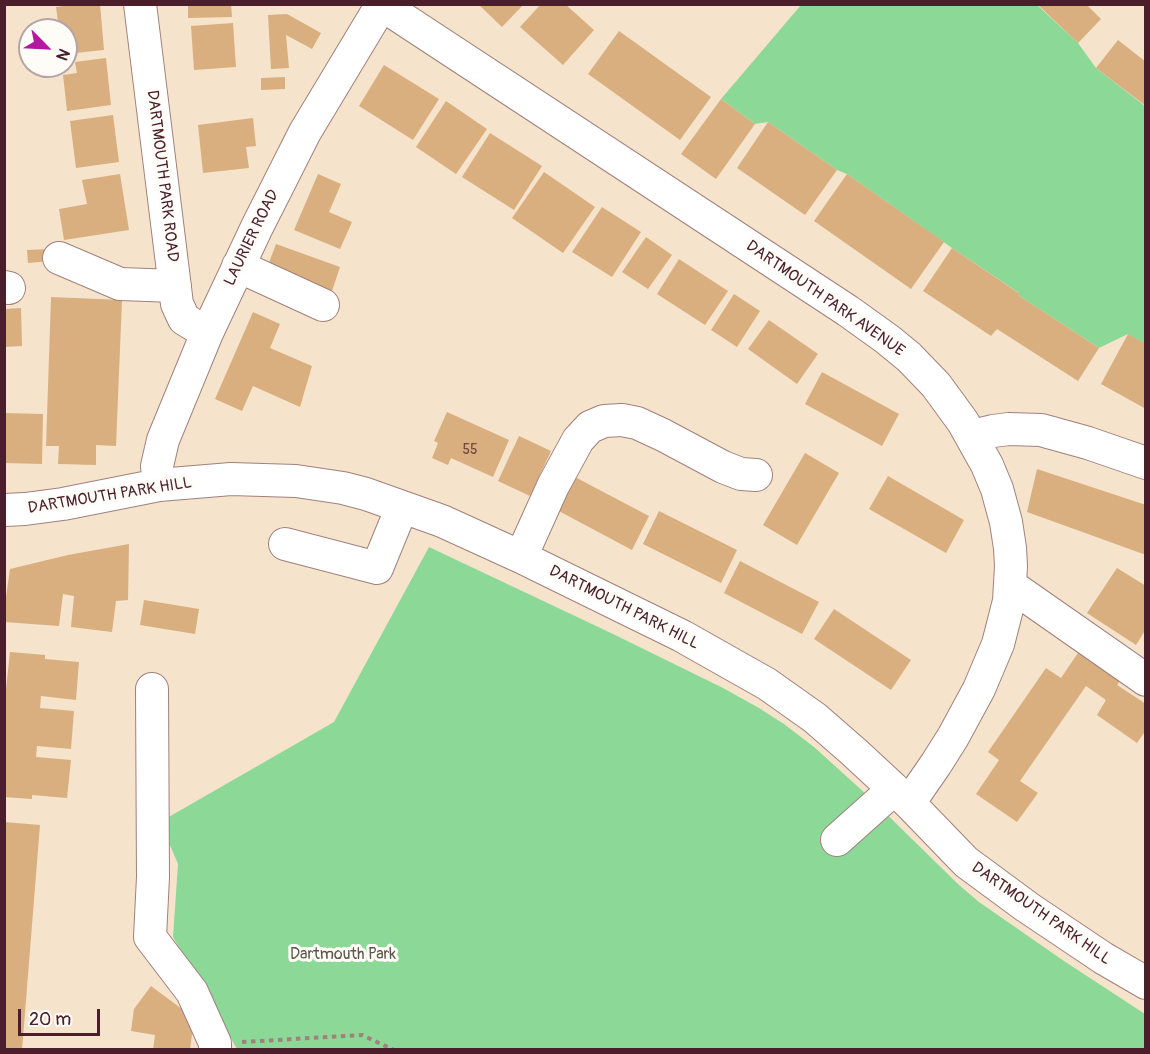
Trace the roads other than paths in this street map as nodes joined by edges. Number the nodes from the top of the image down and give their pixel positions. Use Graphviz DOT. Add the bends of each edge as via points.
graph roads {
  1 [pos="140,4"];
  2 [pos="382,5"];
  3 [pos="59,258"];
  4 [pos="238,266"];
  5 [pos="175,286"];
  6 [pos="323,305"];
  7 [pos="207,333"];
  8 [pos="972,436"];
  9 [pos="1146,463"];
  10 [pos="756,475"];
  11 [pos="159,485"];
  12 [pos="402,507"];
  13 [pos="4,510"];
  14 [pos="285,544"];
  15 [pos="521,557"];
  16 [pos="1010,585"];
  17 [pos="1146,680"];
  18 [pos="152,689"];
  19 [pos="901,796"];
  20 [pos="837,840"];
  21 [pos="1146,984"];
  22 [pos="215,1047"];
  1 -- 5 [label="street, DARTMOUTH PARK ROAD"];
  2 -- 4 [label="street, LAURIER ROAD" via="305,132"];
  2 -- 8 [label="street, DARTMOUTH PARK AVENUE" via="887,339 936,385"];
  3 -- 5 [label="street" via="120,284"];
  4 -- 6 [label="street"];
  4 -- 7 [label="street, LAURIER ROAD"];
  5 -- 7 [label="street, DARTMOUTH PARK ROAD" via="184,319"];
  7 -- 11 [label="street, LAURIER ROAD" via="163,440"];
  8 -- 9 [label="street" via="1009,429 1041,430"];
  8 -- 16 [label="street, DARTMOUTH PARK AVENUE" via="997,489 1006,522"];
  10 -- 15 [label="street" via="723,467 637,423 604,421 590,427 578,440"];
  11 -- 12 [label="street, DARTMOUTH PARK HILL" via="231,479 296,481 343,488"];
  11 -- 13 [label="street, DARTMOUTH PARK HILL" via="63,504"];
  12 -- 14 [label="street" via="376,568"];
  12 -- 15 [label="street, DARTMOUTH PARK HILL"];
  15 -- 19 [label="street, DARTMOUTH PARK HILL" via="682,636 766,684 815,718"];
  16 -- 17 [label="street"];
  16 -- 19 [label="street, DARTMOUTH PARK AVENUE" via="998,644 986,675 936,764"];
  18 -- 22 [label="street" via="150,937 192,992"];
  19 -- 20 [label="street, DARTMOUTH PARK AVENUE"];
  19 -- 21 [label="street, DARTMOUTH PARK HILL" via="986,878"];
}
